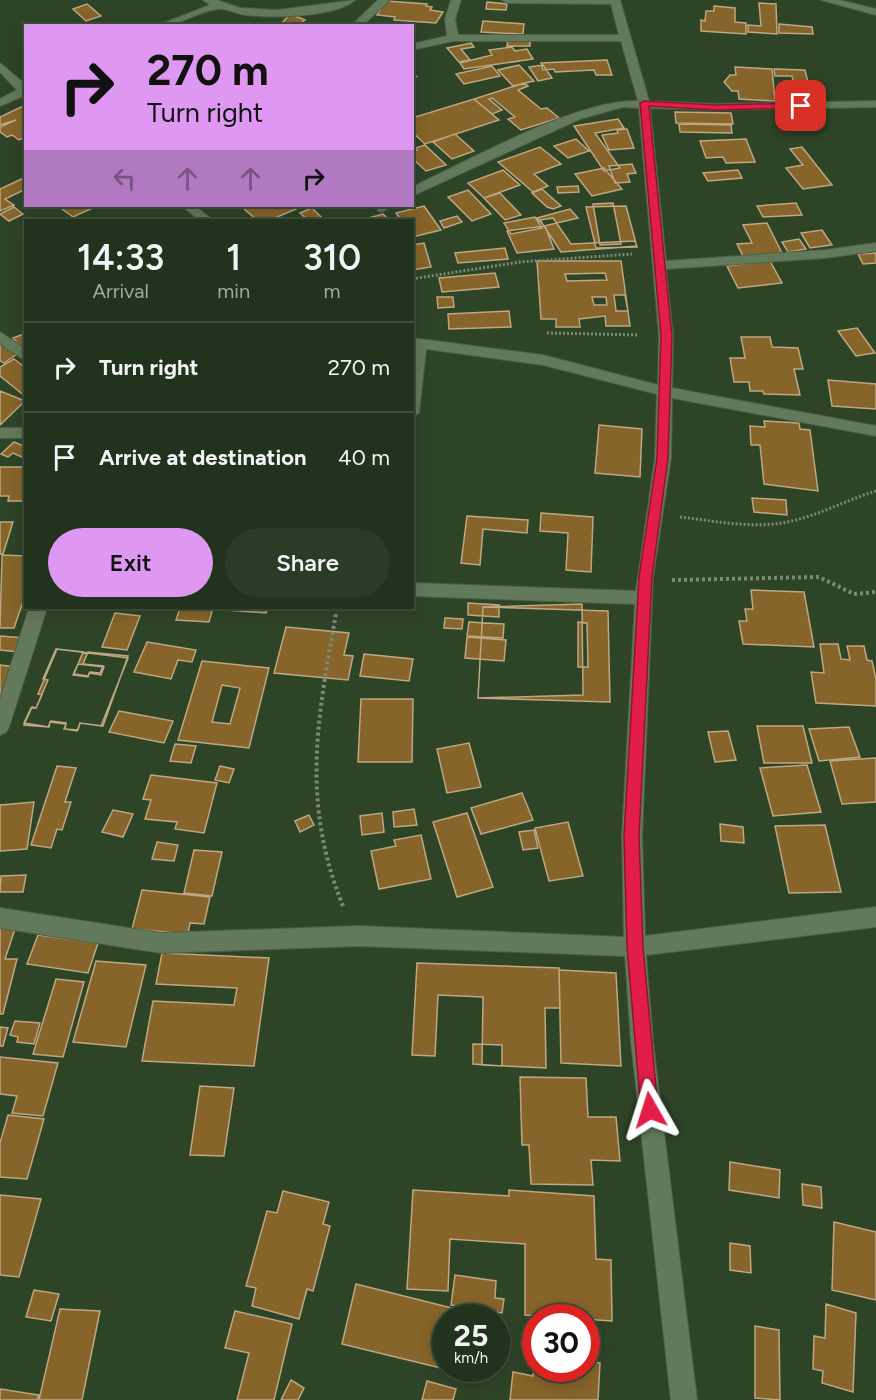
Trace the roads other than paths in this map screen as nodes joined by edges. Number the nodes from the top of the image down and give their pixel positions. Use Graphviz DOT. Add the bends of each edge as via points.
graph roads {
  1 [pos="350,0"];
  2 [pos="385,0"];
  3 [pos="456,0"];
  4 [pos="507,0"];
  5 [pos="826,0"];
  6 [pos="615,1"];
  7 [pos="212,3"];
  8 [pos="876,12"];
  9 [pos="165,24"];
  10 [pos="358,24"];
  11 [pos="453,38"];
  12 [pos="626,38"];
  13 [pos="414,47"];
  14 [pos="0,66"];
  15 [pos="24,90"];
  16 [pos="24,91"];
  17 [pos="0,103"];
  18 [pos="644,103"];
  19 [pos="876,104"];
  20 [pos="414,191"];
  21 [pos="189,207"];
  22 [pos="206,219"];
  23 [pos="876,247"];
  24 [pos="659,259"];
  25 [pos="0,337"];
  26 [pos="416,343"];
  27 [pos="24,355"];
  28 [pos="414,378"];
  29 [pos="667,392"];
  30 [pos="876,431"];
  31 [pos="0,433"];
  32 [pos="24,433"];
  33 [pos="414,589"];
  34 [pos="644,597"];
  35 [pos="38,609"];
  36 [pos="0,728"];
  37 [pos="876,917"];
  38 [pos="0,918"];
  39 [pos="635,947"];
  40 [pos="684,1400"];
  1 -- 7 [label="street" via="319,10 267,13"];
  2 -- 10 [label="street"];
  3 -- 11 [label="street" via="450,19"];
  4 -- 6 [label="street"];
  5 -- 8 [label="street"];
  6 -- 12 [label="street"];
  7 -- 9 [label="street"];
  11 -- 12 [label="street"];
  11 -- 13 [label="street"];
  12 -- 18 [label="street"];
  14 -- 15 [label="street"];
  16 -- 17 [label="street"];
  18 -- 19 [label="street" via="716,107"];
  18 -- 20 [label="street" via="576,117"];
  18 -- 24 [label="street"];
  21 -- 22 [label="street"];
  23 -- 24 [label="street" via="825,254"];
  24 -- 29 [label="street"];
  25 -- 27 [label="street"];
  26 -- 28 [label="street"];
  26 -- 29 [label="street" via="543,360"];
  29 -- 30 [label="street"];
  29 -- 34 [label="street" via="663,458"];
  31 -- 32 [label="street"];
  33 -- 34 [label="street"];
  34 -- 39 [label="street" via="632,836"];
  35 -- 36 [label="street"];
  37 -- 39 [label="street"];
  38 -- 39 [label="street" via="161,943 358,936"];
  39 -- 40 [label="street" via="643,1054"];
}
